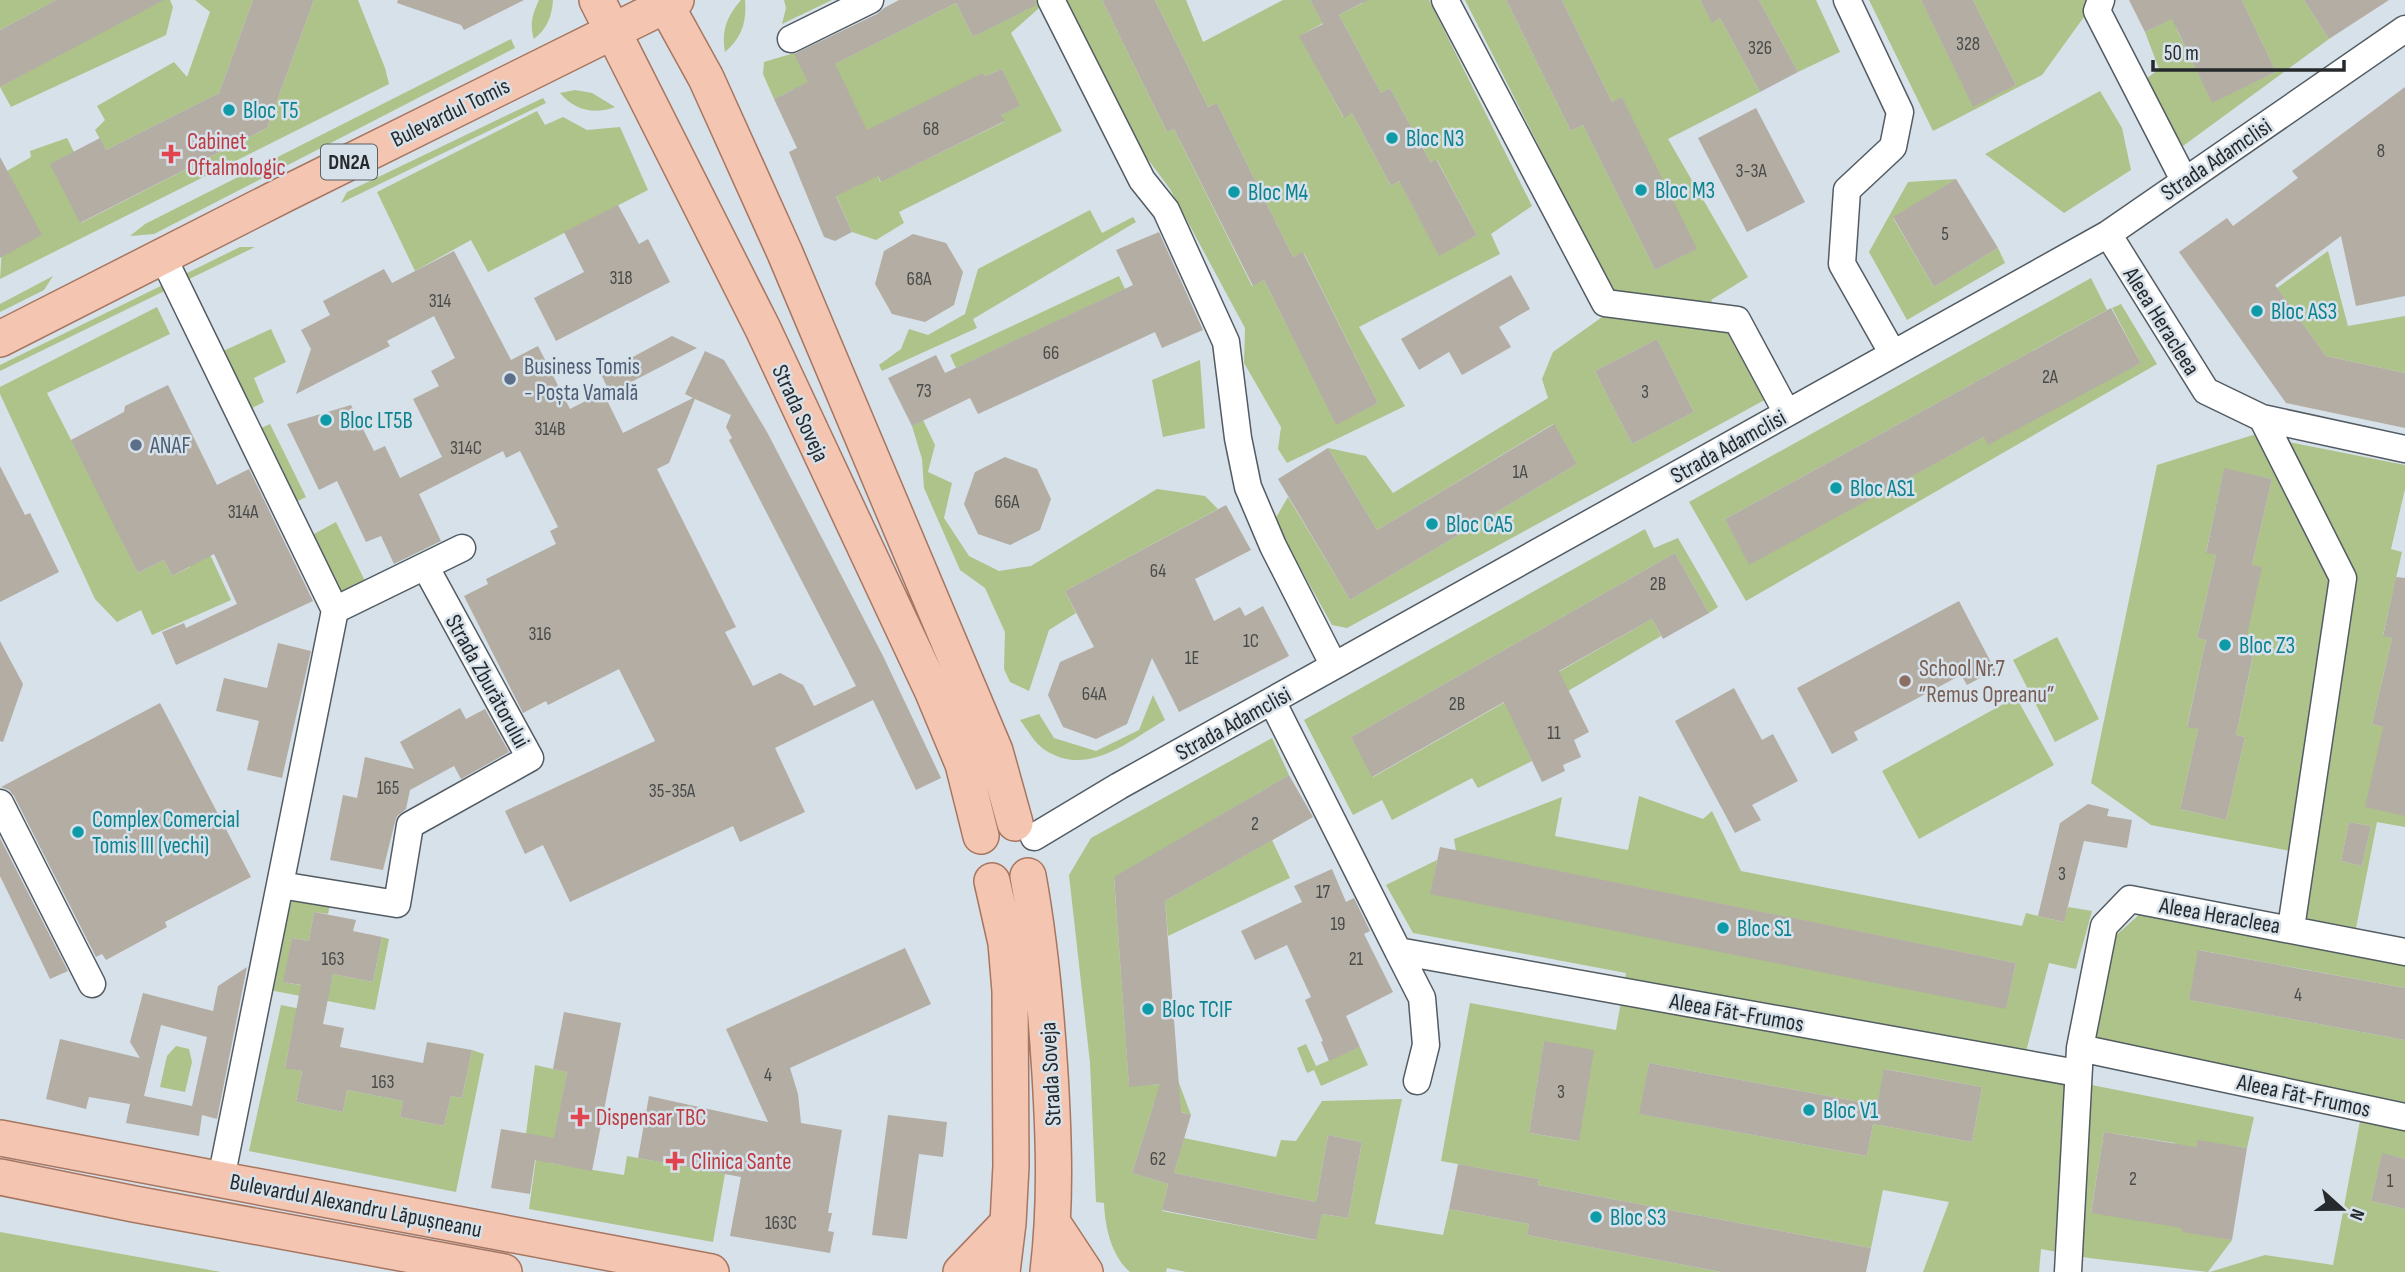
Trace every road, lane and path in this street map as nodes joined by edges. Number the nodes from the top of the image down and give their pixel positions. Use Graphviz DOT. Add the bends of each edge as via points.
graph roads {
  1 [pos="597,0"];
  2 [pos="870,0"];
  3 [pos="1051,0"];
  4 [pos="1445,0"];
  5 [pos="1847,0"];
  6 [pos="2101,0"];
  7 [pos="668,2"];
  8 [pos="2405,29"];
  9 [pos="614,32"];
  10 [pos="791,39"];
  11 [pos="2184,180"];
  12 [pos="2108,233"];
  13 [pos="163,257"];
  14 [pos="0,339"];
  15 [pos="1893,354"];
  16 [pos="1787,413"];
  17 [pos="2262,418"];
  18 [pos="2405,449"];
  19 [pos="462,548"];
  20 [pos="425,566"];
  21 [pos="335,610"];
  22 [pos="1334,666"];
  23 [pos="1272,701"];
  24 [pos="0,803"];
  25 [pos="1024,830"];
  26 [pos="982,836"];
  27 [pos="1028,876"];
  28 [pos="992,881"];
  29 [pos="279,885"];
  30 [pos="2291,928"];
  31 [pos="1398,951"];
  32 [pos="2405,952"];
  33 [pos="92,984"];
  34 [pos="2078,1060"];
  35 [pos="1417,1082"];
  36 [pos="2405,1117"];
  37 [pos="0,1138"];
  38 [pos="0,1177"];
  39 [pos="220,1180"];
  40 [pos="1008,1223"];
  41 [pos="1054,1225"];
  42 [pos="504,1272"];
  43 [pos="711,1272"];
  44 [pos="961,1272"];
  45 [pos="1002,1272"];
  46 [pos="1048,1272"];
  47 [pos="1085,1272"];
  48 [pos="2068,1272"];
  1 -- 9 [label="main road, Strada Soveja"];
  2 -- 10 [label="street"];
  3 -- 22 [label="street" via="1142,180 1166,210 1226,342 1248,486"];
  4 -- 16 [label="street" via="1605,303 1737,320"];
  5 -- 15 [label="street" via="1900,112 1893,147 1847,190 1842,264"];
  6 -- 11 [label="street" via="2097,11"];
  7 -- 9 [label="main road, Bulevardul Tomis / DN2A"];
  7 -- 25 [label="main road, Strada Soveja" via="785,253"];
  8 -- 11 [label="street, Strada Adamclisi"];
  9 -- 13 [label="main road, Bulevardul Tomis / DN2A"];
  9 -- 26 [label="main road, Strada Soveja" via="768,341 932,690 964,764"];
  11 -- 12 [label="street, Strada Adamclisi"];
  12 -- 15 [label="street, Strada Adamclisi"];
  12 -- 17 [label="street, Aleea Heracleea" via="2206,391"];
  13 -- 14 [label="main road, Bulevardul Tomis / DN2A"];
  13 -- 21 [label="street"];
  15 -- 16 [label="street, Strada Adamclisi"];
  16 -- 22 [label="street, Strada Adamclisi"];
  17 -- 18 [label="street, Aleea Heracleea"];
  17 -- 30 [label="street, Aleea Heracleea" via="2343,578"];
  19 -- 20 [label="street"];
  20 -- 21 [label="street"];
  20 -- 29 [label="street, Strada Zburătorului" via="530,758 410,825 397,904"];
  21 -- 29 [label="street"];
  22 -- 23 [label="street, Strada Adamclisi"];
  23 -- 25 [label="street, Strada Adamclisi"];
  23 -- 31 [label="street"];
  24 -- 33 [label="street"];
  25 -- 26 [label="main road" via="996,824"];
  25 -- 27 [label="main road" via="1038,853"];
  26 -- 28 [label="main road" via="977,862"];
  27 -- 28 [label="main road" via="1015,884"];
  27 -- 41 [label="main road, Strada Soveja" via="1045,1000 1055,1159"];
  28 -- 40 [label="main road, Strada Soveja" via="1009,964"];
  29 -- 39 [label="street"];
  30 -- 32 [label="street"];
  30 -- 34 [label="street, Aleea Heracleea" via="2130,899 2104,926"];
  31 -- 34 [label="street, Aleea Făt-Frumos"];
  31 -- 35 [label="street" via="1422,999 1426,1045"];
  34 -- 36 [label="street, Aleea Făt-Frumos"];
  34 -- 48 [label="street, Aleea Heracleea"];
  37 -- 39 [label="main road, Bulevardul Alexandru Lăpușneanu"];
  38 -- 42 [label="main road, Bulevardul Alexandru Lăpușneanu"];
  39 -- 43 [label="main road, Bulevardul Alexandru Lăpușneanu"];
  40 -- 44 [label="main road"];
  40 -- 45 [label="main road, Strada Soveja"];
  41 -- 46 [label="main road, Strada Soveja"];
  41 -- 47 [label="main road"];
}
